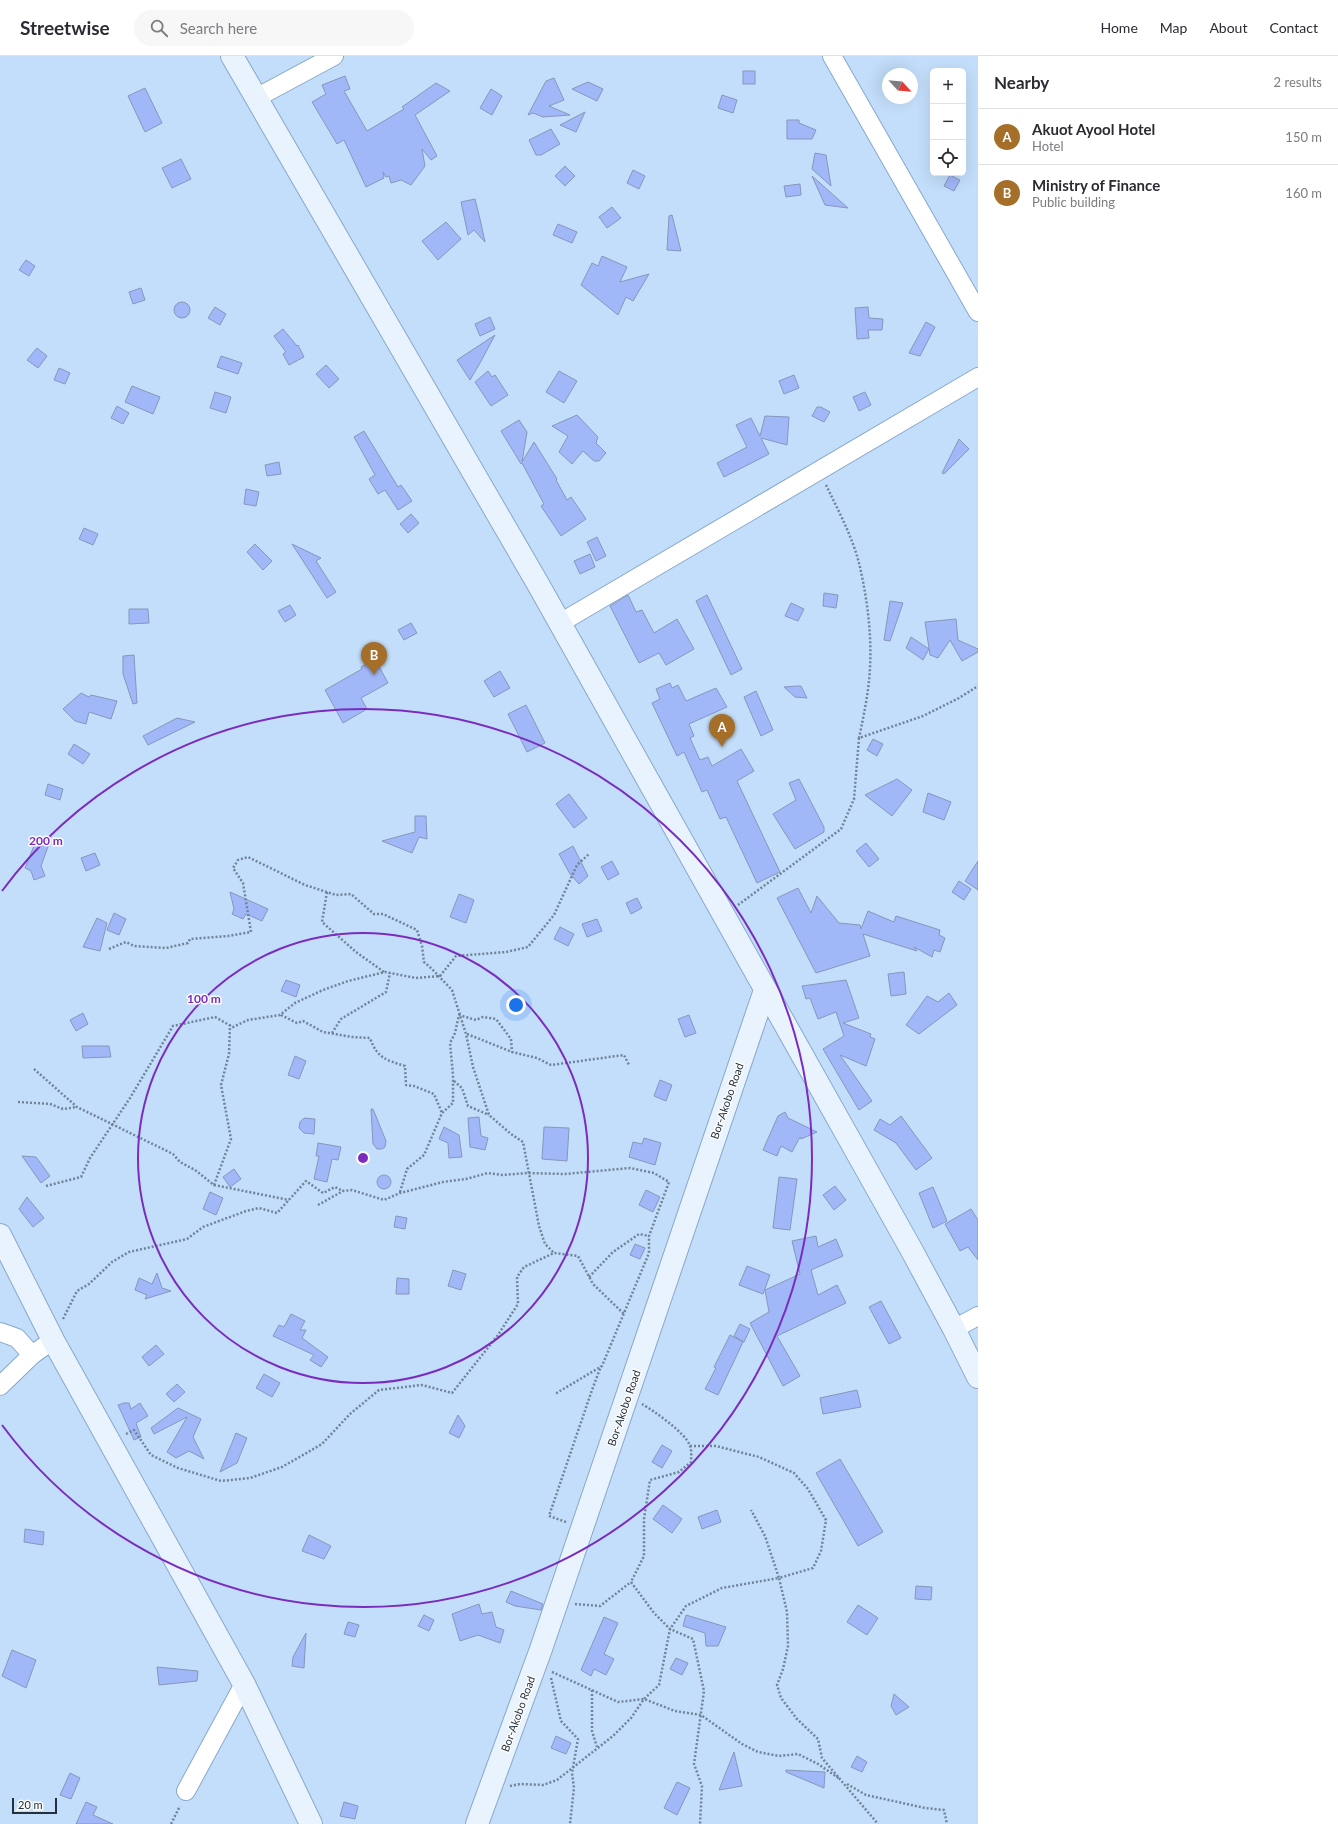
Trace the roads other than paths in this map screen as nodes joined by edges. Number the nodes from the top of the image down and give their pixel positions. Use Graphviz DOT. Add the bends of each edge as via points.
graph roads {
  1 [pos="232,56"];
  2 [pos="334,56"];
  3 [pos="832,56"];
  4 [pos="256,98"];
  5 [pos="978,312"];
  6 [pos="978,377"];
  7 [pos="560,623"];
  8 [pos="765,990"];
  9 [pos="0,1235"];
  10 [pos="978,1316"];
  11 [pos="954,1329"];
  12 [pos="0,1332"];
  13 [pos="53,1340"];
  14 [pos="32,1355"];
  15 [pos="978,1377"];
  16 [pos="0,1386"];
  17 [pos="244,1684"];
  18 [pos="186,1791"];
  19 [pos="311,1824"];
  20 [pos="477,1824"];
  1 -- 4 [label="street"];
  2 -- 4 [label="street"];
  3 -- 5 [label="street"];
  4 -- 7 [label="street"];
  6 -- 7 [label="street"];
  7 -- 8 [label="street"];
  8 -- 11 [label="street"];
  8 -- 20 [label="street, Bor-Akobo Road" via="583,1528"];
  9 -- 13 [label="street"];
  10 -- 11 [label="street"];
  11 -- 15 [label="street"];
  12 -- 14 [label="street" via="17,1338"];
  13 -- 14 [label="street"];
  13 -- 17 [label="street"];
  14 -- 16 [label="street"];
  17 -- 18 [label="street"];
  17 -- 19 [label="street"];
}
